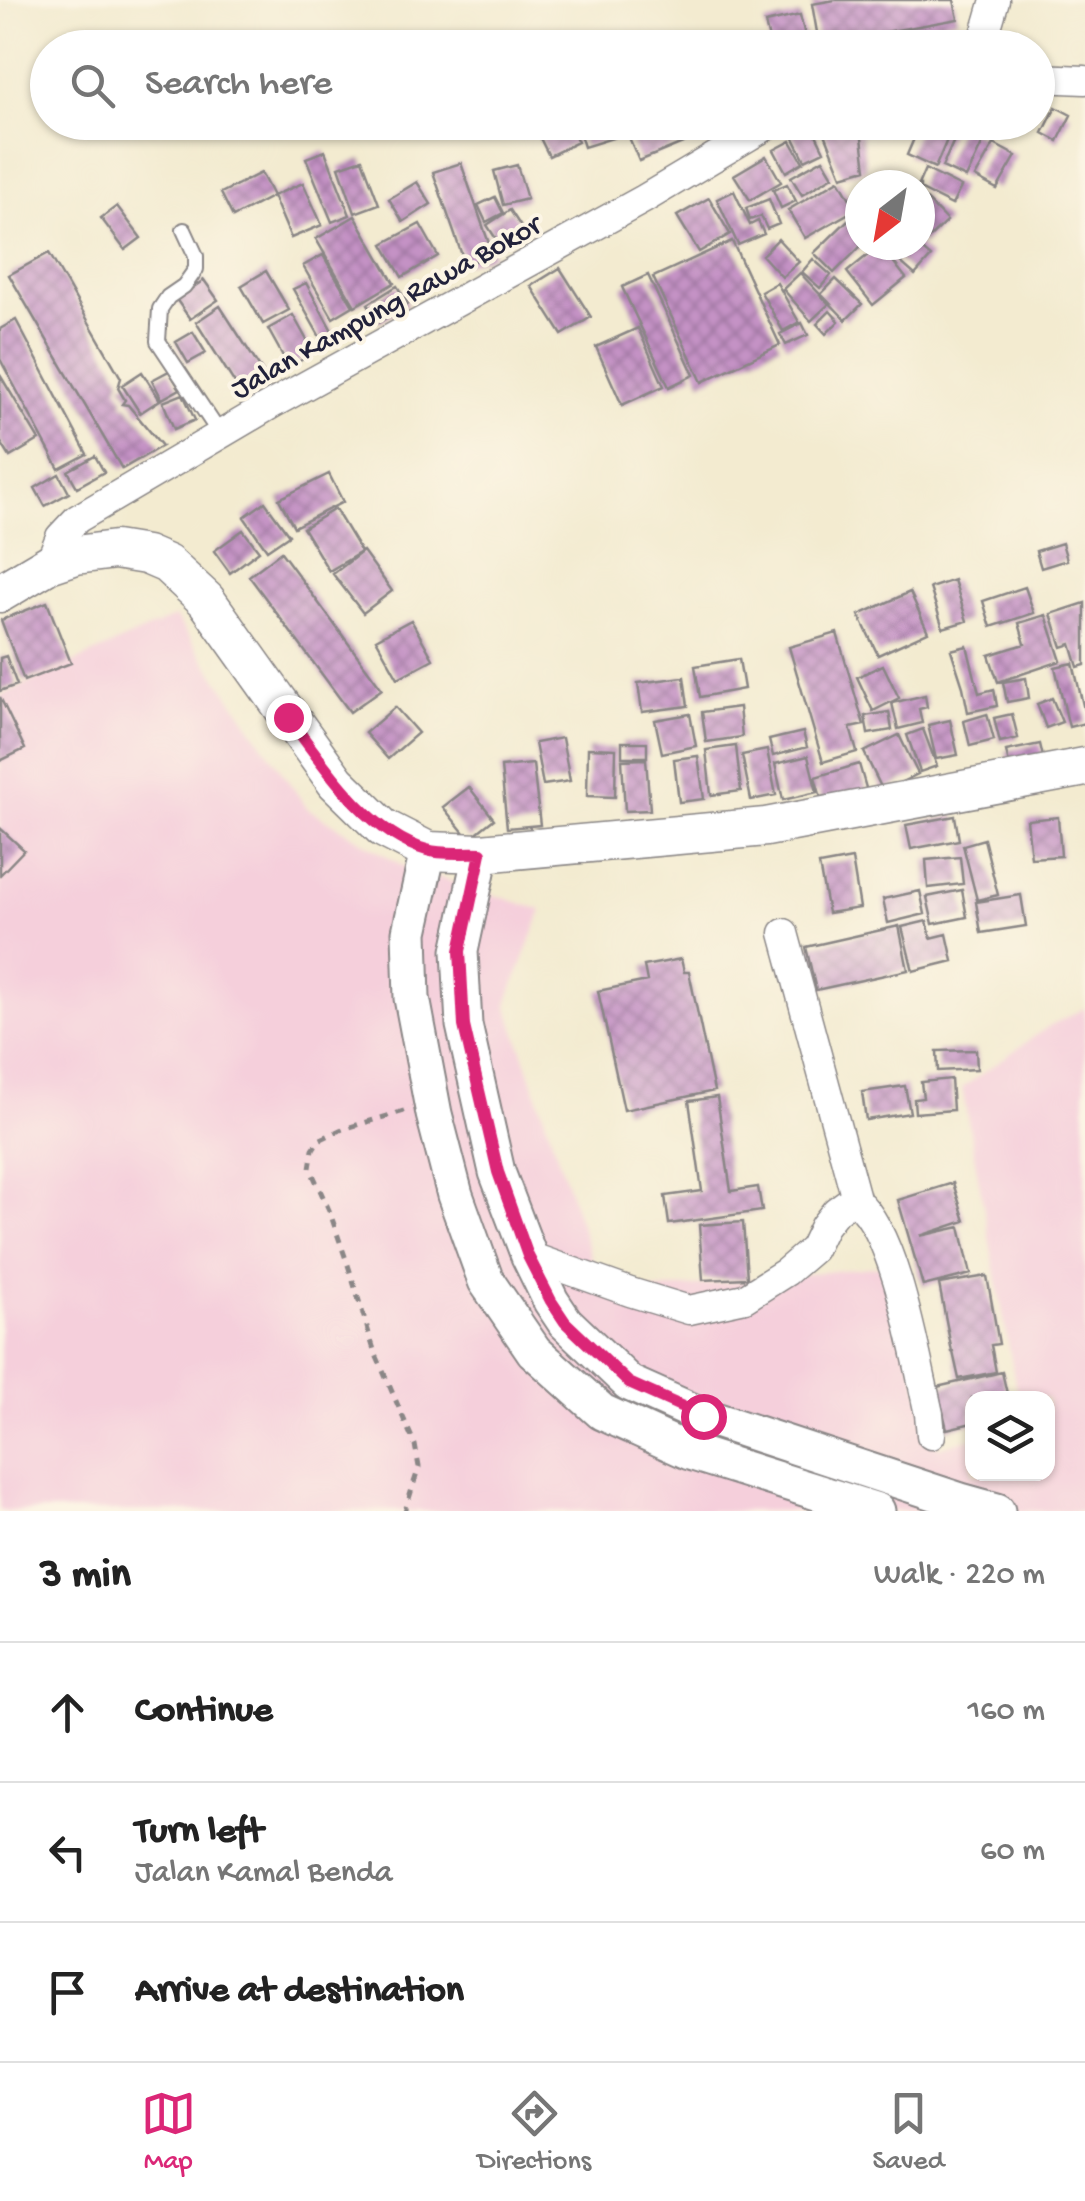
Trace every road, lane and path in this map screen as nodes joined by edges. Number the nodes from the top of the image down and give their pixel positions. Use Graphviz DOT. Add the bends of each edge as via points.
graph roads {
  1 [pos="993,1"];
  2 [pos="985,30"];
  3 [pos="1055,79"];
  4 [pos="1085,80"];
  5 [pos="743,140"];
  6 [pos="184,230"];
  7 [pos="213,424"];
  8 [pos="49,564"];
  9 [pos="0,593"];
  10 [pos="1085,768"];
  11 [pos="428,851"];
  12 [pos="481,853"];
  13 [pos="784,933"];
  14 [pos="434,1114"];
  15 [pos="857,1202"];
  16 [pos="528,1256"];
  17 [pos="930,1435"];
  18 [pos="405,1511"];
  19 [pos="877,1511"];
  20 [pos="997,1511"];
  1 -- 2 [label="street"];
  3 -- 4 [label="street"];
  5 -- 7 [label="street, Jalan Kampung Rawa Bokor" via="628,208"];
  6 -- 7 [label="lane" via="196,269 160,309 158,341"];
  7 -- 8 [label="street, Jalan Kampung Rawa Bokor" via="77,518"];
  8 -- 9 [label="main road"];
  8 -- 11 [label="main road" via="114,550 167,564 206,600 336,782 383,828"];
  10 -- 12 [label="main road" via="766,826"];
  11 -- 12 [label="main road"];
  11 -- 14 [label="street" via="410,932 412,998"];
  12 -- 16 [label="street" via="460,951 464,1026 498,1172"];
  13 -- 15 [label="street"];
  14 -- 18 [label="path" via="422,1106 340,1130 319,1140 310,1168 415,1445 419,1466"];
  14 -- 19 [label="street" via="486,1281 534,1351 602,1412 690,1452"];
  15 -- 16 [label="street" via="836,1211 813,1249 786,1272 745,1298 689,1310"];
  15 -- 17 [label="street" via="892,1259"];
  16 -- 20 [label="street" via="565,1322 629,1383 703,1416"];
}
